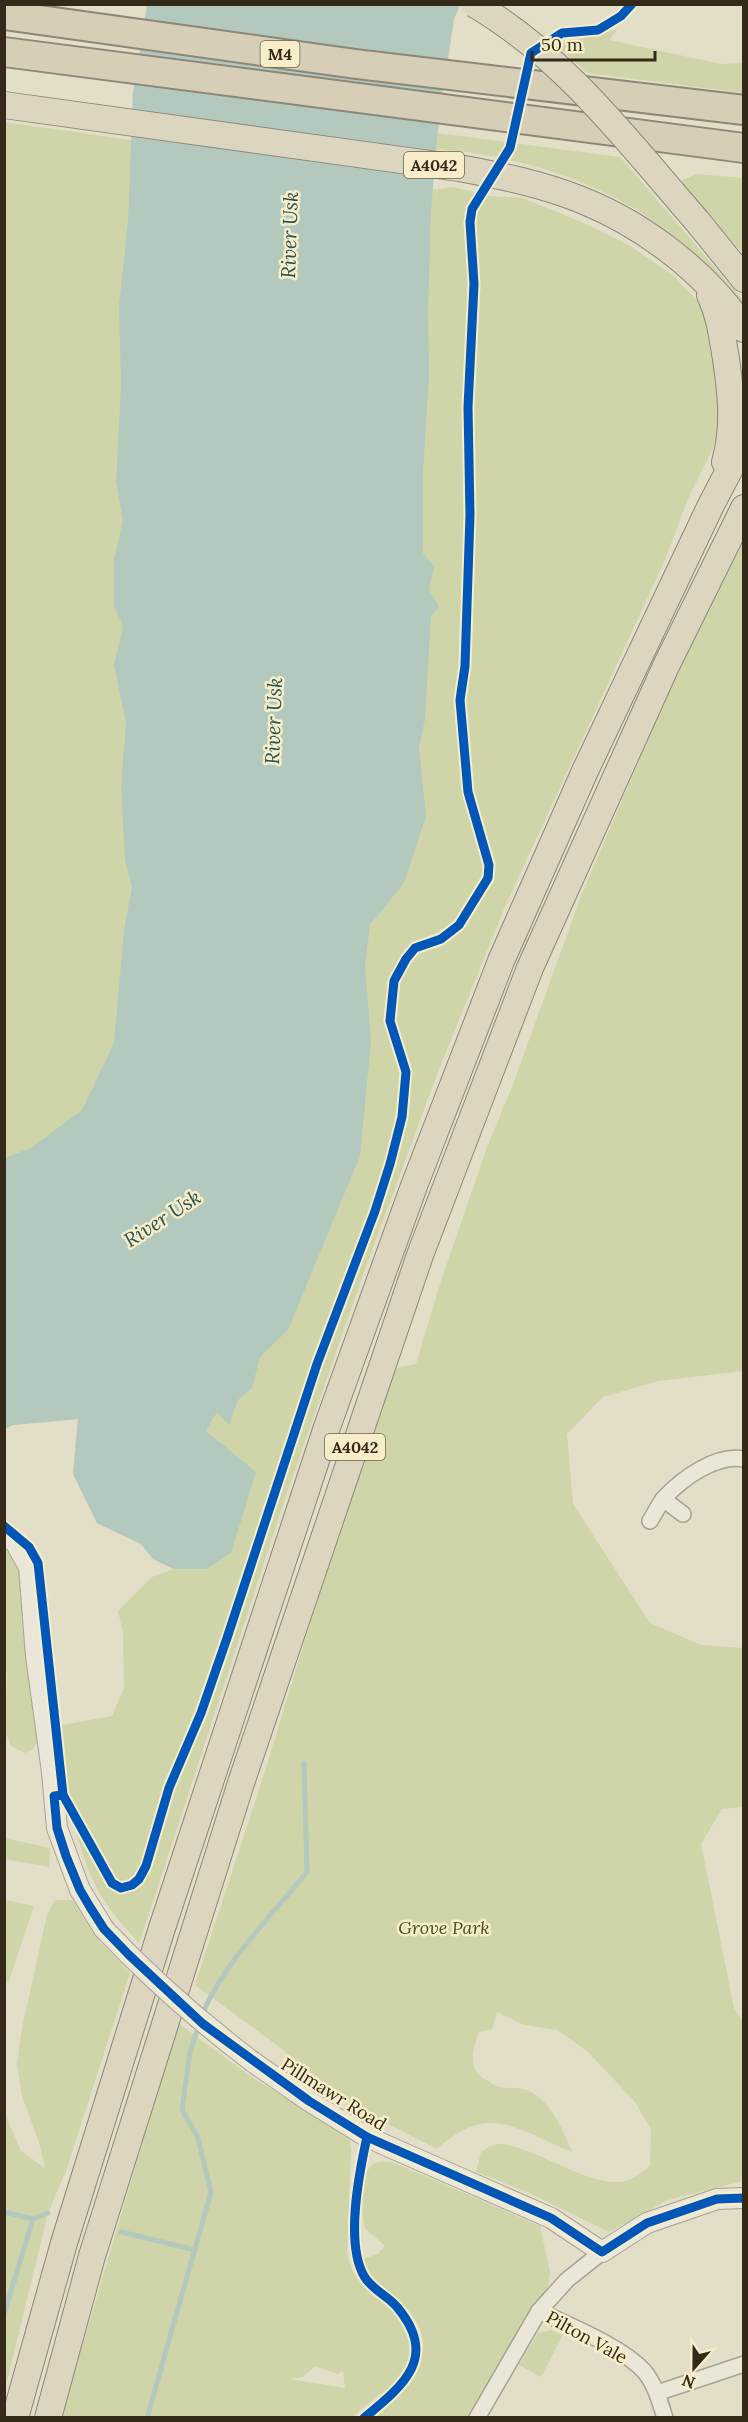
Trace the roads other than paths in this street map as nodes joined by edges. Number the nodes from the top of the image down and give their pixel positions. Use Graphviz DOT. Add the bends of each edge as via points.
graph roads {
  1 [pos="474,4"];
  2 [pos="4,15"];
  3 [pos="4,52"];
  4 [pos="4,105"];
  5 [pos="744,111"];
  6 [pos="744,148"];
  7 [pos="744,279"];
  8 [pos="703,281"];
  9 [pos="744,329"];
  10 [pos="744,442"];
  11 [pos="711,505"];
  12 [pos="744,508"];
  13 [pos="744,1459"];
  14 [pos="663,1499"];
  15 [pos="683,1514"];
  16 [pos="650,1521"];
  17 [pos="4,1535"];
  18 [pos="744,2198"];
  19 [pos="602,2252"];
  20 [pos="539,2311"];
  21 [pos="744,2364"];
  22 [pos="657,2393"];
  23 [pos="15,2418"];
  24 [pos="48,2418"];
  25 [pos="477,2418"];
  26 [pos="665,2418"];
  1 -- 7 [label="highway, bridge" via="560,68"];
  2 -- 5 [label="highway, M4" via="356,64"];
  3 -- 6 [label="highway, M4"];
  4 -- 8 [label="highway, A4042" via="504,176 585,201 624,221"];
  8 -- 9 [label="highway, A4042"];
  8 -- 11 [label="highway, A4042" via="721,324 732,416 729,446"];
  10 -- 11 [label="highway, A4042"];
  11 -- 23 [label="highway, A4042" via="585,771 501,961 369,1308 158,1939 64,2243"];
  12 -- 24 [label="highway, A4042" via="666,666 530,968 420,1254 217,1859 92,2256"];
  13 -- 14 [label="street" via="718,1462 697,1472"];
  14 -- 15 [label="street"];
  14 -- 16 [label="street"];
  17 -- 19 [label="street, Pillmawr Road, bridge" via="15,1542 29,1566 57,1828 80,1890 104,1929 203,2024 309,2101 367,2137 551,2218"];
  18 -- 19 [label="street" via="717,2199 647,2223"];
  19 -- 20 [label="street, Pilton Vale" via="567,2280"];
  20 -- 22 [label="street, Pilton Vale" via="622,2353 644,2372"];
  20 -- 25 [label="street, Pilton Vale"];
  21 -- 22 [label="street"];
  22 -- 26 [label="street, Pilton Vale"];
}
